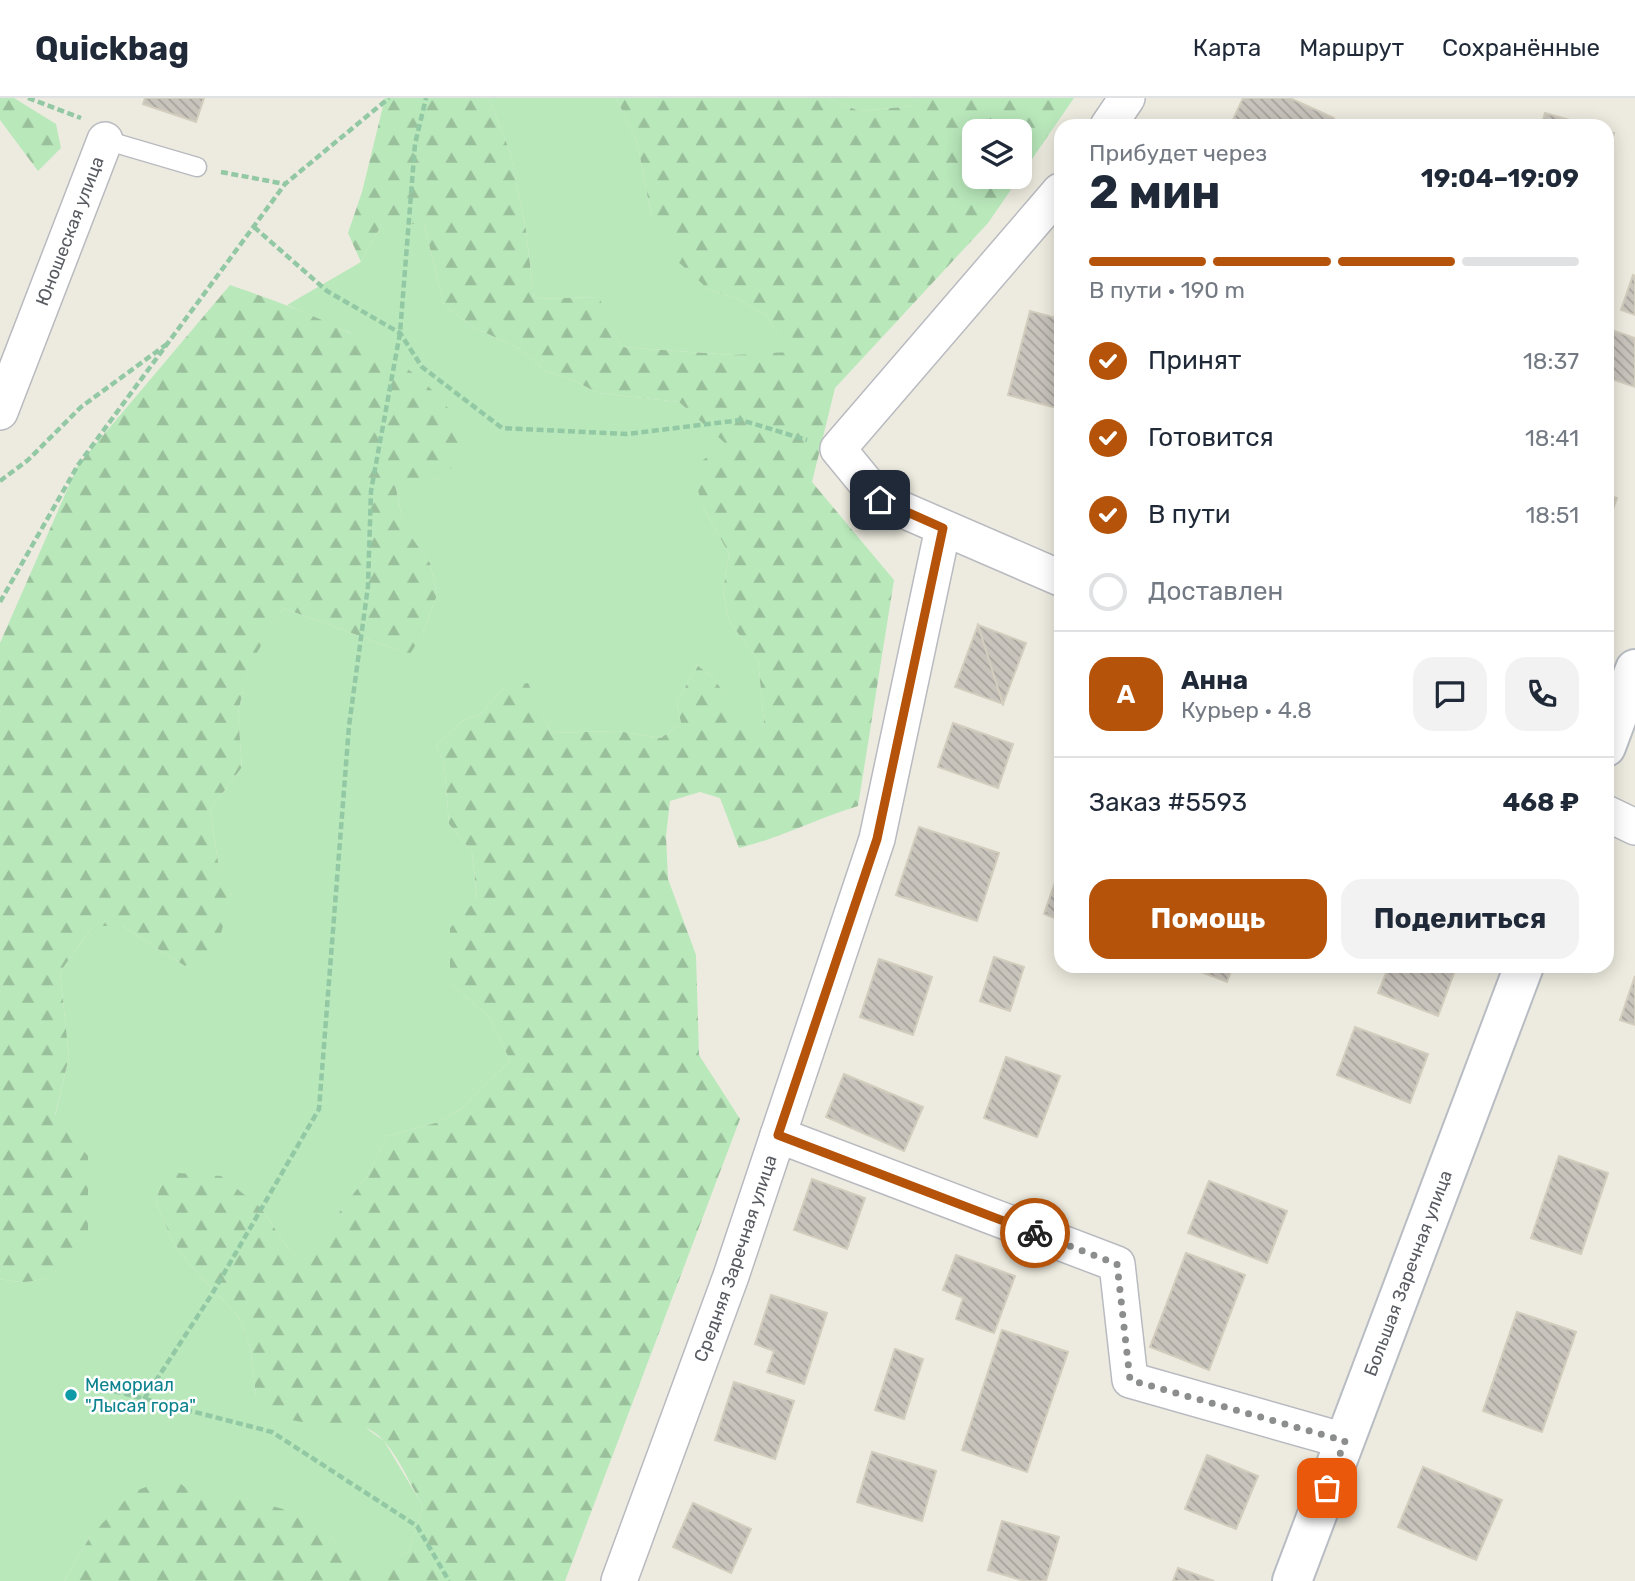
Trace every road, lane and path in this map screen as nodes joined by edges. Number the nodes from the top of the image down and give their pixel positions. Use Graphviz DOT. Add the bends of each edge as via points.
graph roads {
  1 [pos="28,98"];
  2 [pos="389,98"];
  3 [pos="426,98"];
  4 [pos="1127,98"];
  5 [pos="1113,119"];
  6 [pos="105,140"];
  7 [pos="197,167"];
  8 [pos="285,184"];
  9 [pos="1054,198"];
  10 [pos="254,227"];
  11 [pos="400,333"];
  12 [pos="171,341"];
  13 [pos="0,412"];
  14 [pos="838,449"];
  15 [pos="0,481"];
  16 [pos="943,528"];
  17 [pos="1054,575"];
  18 [pos="0,602"];
  19 [pos="1635,669"];
  20 [pos="1614,725"];
  21 [pos="1614,817"];
  22 [pos="1635,827"];
  23 [pos="1521,973"];
  24 [pos="778,1135"];
  25 [pos="114,1391"];
  26 [pos="145,1399"];
  27 [pos="1345,1441"];
  28 [pos="449,1581"];
  29 [pos="619,1581"];
  30 [pos="1292,1581"];
  1 -- 6 [label="path" via="81,118"];
  2 -- 8 [label="path"];
  3 -- 11 [label="path" via="415,144"];
  4 -- 5 [label="street"];
  6 -- 7 [label="lane, Юношеская улица"];
  6 -- 13 [label="street, Юношеская улица"];
  7 -- 8 [label="path"];
  8 -- 10 [label="path"];
  9 -- 14 [label="street"];
  10 -- 11 [label="path" via="327,291"];
  10 -- 12 [label="path"];
  11 -- 14 [label="path" via="422,367 502,428 627,434 741,420"];
  11 -- 26 [label="path" via="371,491 368,586 349,726 319,1109"];
  12 -- 15 [label="path" via="80,407"];
  12 -- 18 [label="path" via="78,465"];
  14 -- 16 [label="street" via="880,500"];
  16 -- 17 [label="street"];
  16 -- 24 [label="street, Средняя Заречная улица" via="877,839"];
  19 -- 20 [label="street"];
  21 -- 22 [label="street"];
  23 -- 27 [label="street, Большая Заречная улица"];
  24 -- 27 [label="street" via="1117,1264 1130,1380"];
  24 -- 29 [label="street, Средняя Заречная улица"];
  25 -- 26 [label="path"];
  26 -- 28 [label="path" via="272,1432 417,1526"];
  27 -- 30 [label="street, Большая Заречная улица"];
}
